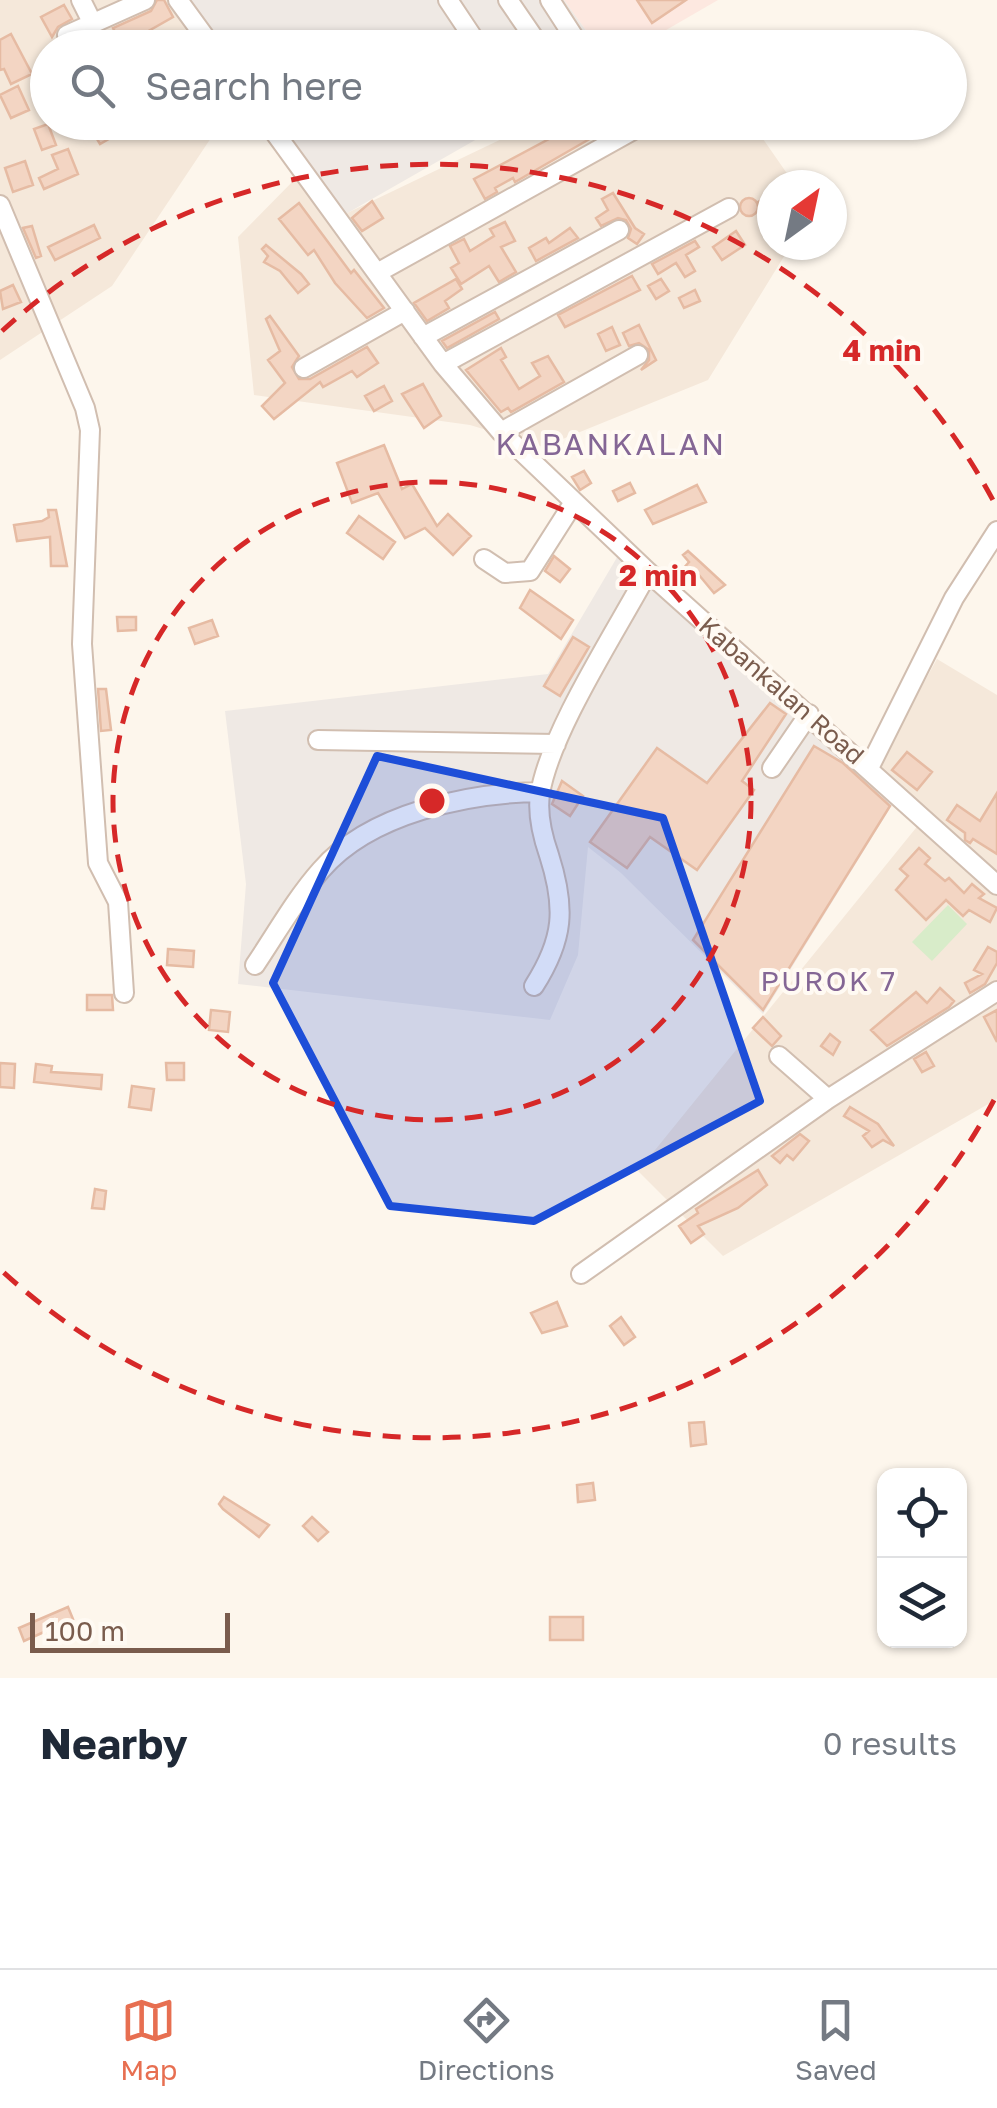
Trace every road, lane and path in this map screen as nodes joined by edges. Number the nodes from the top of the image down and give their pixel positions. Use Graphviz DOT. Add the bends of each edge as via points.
graph roads {
  1 [pos="81,0"];
  2 [pos="144,0"];
  3 [pos="178,0"];
  4 [pos="448,0"];
  5 [pos="508,0"];
  6 [pos="550,0"];
  7 [pos="93,24"];
  8 [pos="79,30"];
  9 [pos="200,30"];
  10 [pos="468,30"];
  11 [pos="529,30"];
  12 [pos="569,30"];
  13 [pos="281,140"];
  14 [pos="616,140"];
  15 [pos="0,206"];
  16 [pos="729,208"];
  17 [pos="619,230"];
  18 [pos="377,273"];
  19 [pos="405,311"];
  20 [pos="423,337"];
  21 [pos="638,355"];
  22 [pos="443,364"];
  23 [pos="304,368"];
  24 [pos="501,432"];
  25 [pos="574,502"];
  26 [pos="997,531"];
  27 [pos="484,559"];
  28 [pos="648,572"];
  29 [pos="809,714"];
  30 [pos="318,740"];
  31 [pos="556,744"];
  32 [pos="772,768"];
  33 [pos="869,768"];
  34 [pos="540,792"];
  35 [pos="997,885"];
  36 [pos="255,965"];
  37 [pos="534,986"];
  38 [pos="997,991"];
  39 [pos="124,992"];
  40 [pos="779,1056"];
  41 [pos="828,1099"];
  42 [pos="581,1274"];
  1 -- 7 [label="street"];
  2 -- 7 [label="street"];
  3 -- 9 [label="street"];
  4 -- 10 [label="street"];
  5 -- 11 [label="street"];
  6 -- 12 [label="street"];
  7 -- 8 [label="street"];
  13 -- 18 [label="street, Kabankalan Road"];
  14 -- 18 [label="street"];
  15 -- 39 [label="street" via="90,430 82,644 98,862 118,902"];
  16 -- 22 [label="street"];
  17 -- 20 [label="street"];
  18 -- 19 [label="street, Kabankalan Road"];
  19 -- 20 [label="street, Kabankalan Road"];
  19 -- 23 [label="street"];
  20 -- 22 [label="street, Kabankalan Road"];
  21 -- 24 [label="street"];
  22 -- 24 [label="street, Kabankalan Road"];
  24 -- 25 [label="street, Kabankalan Road"];
  25 -- 27 [label="street" via="524,575"];
  25 -- 28 [label="street, Kabankalan Road"];
  26 -- 33 [label="street" via="954,598"];
  28 -- 29 [label="street, Kabankalan Road"];
  28 -- 31 [label="street"];
  29 -- 32 [label="street"];
  29 -- 33 [label="street, Kabankalan Road"];
  30 -- 31 [label="street"];
  31 -- 34 [label="street"];
  33 -- 35 [label="street, Kabankalan Road"];
  34 -- 36 [label="street" via="469,798 360,837 320,870"];
  34 -- 37 [label="street" via="560,934"];
  38 -- 41 [label="street"];
  40 -- 41 [label="street"];
  41 -- 42 [label="street"];
}
